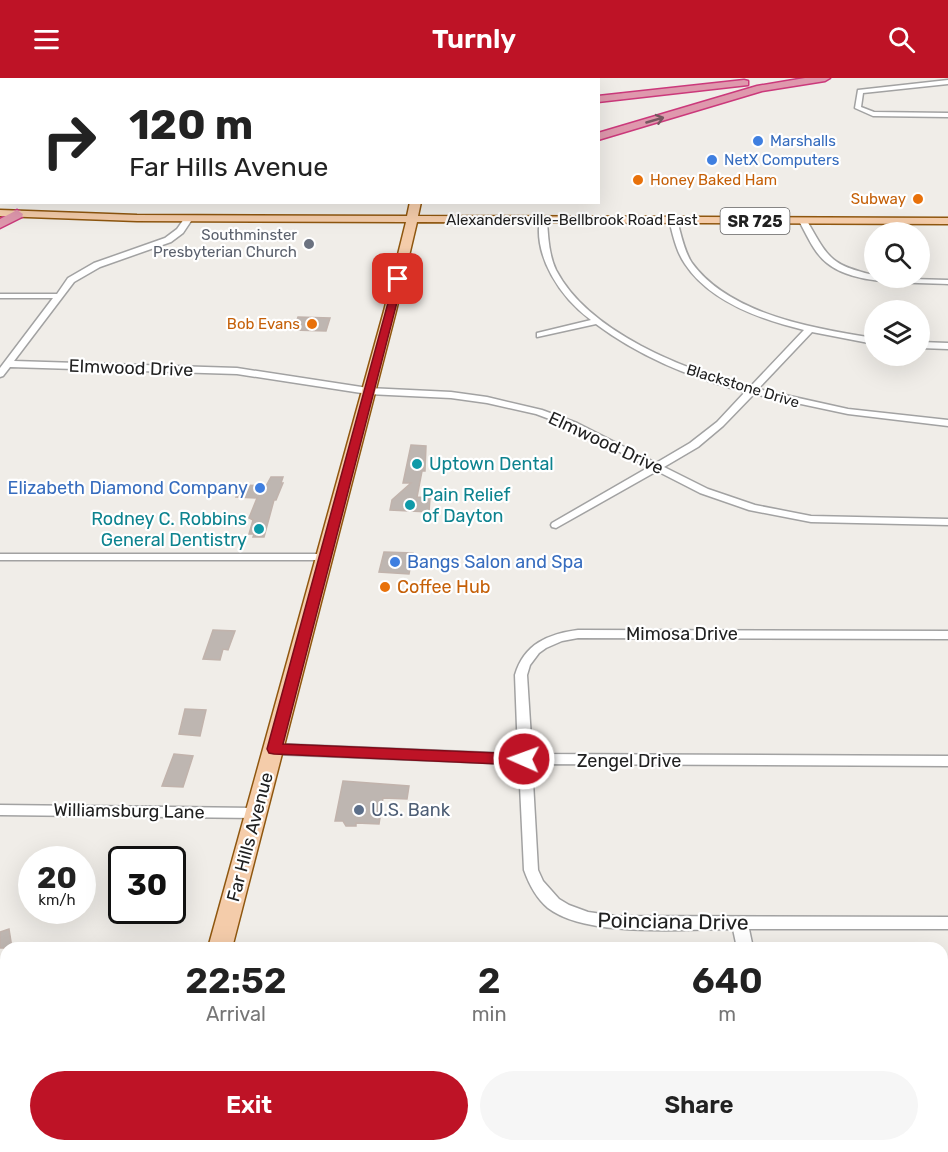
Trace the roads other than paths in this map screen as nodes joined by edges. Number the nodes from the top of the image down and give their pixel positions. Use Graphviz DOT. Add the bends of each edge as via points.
graph roads {
  1 [pos="709,78"];
  2 [pos="788,78"];
  3 [pos="825,78"];
  4 [pos="948,82"];
  5 [pos="600,89"];
  6 [pos="600,99"];
  7 [pos="948,115"];
  8 [pos="600,136"];
  9 [pos="416,204"];
  10 [pos="0,213"];
  11 [pos="17,214"];
  12 [pos="189,219"];
  13 [pos="412,219"];
  14 [pos="543,220"];
  15 [pos="673,220"];
  16 [pos="803,221"];
  17 [pos="948,221"];
  18 [pos="0,224"];
  19 [pos="864,275"];
  20 [pos="930,281"];
  21 [pos="948,282"];
  22 [pos="0,296"];
  23 [pos="57,296"];
  24 [pos="597,321"];
  25 [pos="811,328"];
  26 [pos="540,335"];
  27 [pos="864,339"];
  28 [pos="930,345"];
  29 [pos="948,346"];
  30 [pos="8,364"];
  31 [pos="0,374"];
  32 [pos="368,391"];
  33 [pos="751,392"];
  34 [pos="948,423"];
  35 [pos="658,467"];
  36 [pos="948,522"];
  37 [pos="555,525"];
  38 [pos="325,556"];
  39 [pos="0,557"];
  40 [pos="948,635"];
  41 [pos="274,749"];
  42 [pos="524,759"];
  43 [pos="948,761"];
  44 [pos="0,810"];
  45 [pos="257,813"];
  46 [pos="740,922"];
  47 [pos="948,923"];
  48 [pos="222,942"];
  49 [pos="744,942"];
  1 -- 5 [label="highway"];
  2 -- 6 [label="highway"];
  8 -- 3 [label="highway, one-way" via="761,88"];
  4 -- 7 [label="street" via="862,90 858,108 873,114"];
  9 -- 13 [label="main road, Far Hills Avenue"];
  10 -- 11 [label="main road, Alexandersville-Bellbrook Road East"];
  11 -- 12 [label="main road, Alexandersville-Bellbrook Road East"];
  11 -- 18 [label="highway"];
  12 -- 13 [label="main road, Alexandersville-Bellbrook Road East"];
  12 -- 23 [label="street" via="168,240 77,275"];
  13 -- 14 [label="main road, Alexandersville-Bellbrook Road East / SR 725"];
  13 -- 32 [label="main road, Far Hills Avenue"];
  14 -- 15 [label="main road, Alexandersville-Bellbrook Road East / SR 725"];
  14 -- 24 [label="street, Blackstone Drive" via="546,254 553,273 568,294"];
  15 -- 16 [label="main road, Alexandersville-Bellbrook Road East / SR 725"];
  15 -- 25 [label="street" via="688,262 709,284 743,305"];
  16 -- 17 [label="main road, Alexandersville-Bellbrook Road East / SR 725"];
  16 -- 19 [label="street" via="828,261"];
  20 -- 21 [label="street"];
  22 -- 23 [label="street"];
  23 -- 30 [label="street"];
  24 -- 26 [label="street"];
  24 -- 33 [label="street, Blackstone Drive" via="661,359"];
  25 -- 27 [label="street"];
  25 -- 33 [label="street"];
  28 -- 29 [label="street"];
  30 -- 31 [label="street"];
  30 -- 32 [label="street, Elmwood Drive" via="237,371"];
  32 -- 35 [label="street, Elmwood Drive" via="451,395 519,407 574,425"];
  32 -- 38 [label="main road, Far Hills Avenue"];
  33 -- 34 [label="street, Blackstone Drive" via="825,409"];
  33 -- 35 [label="street" via="714,429"];
  35 -- 36 [label="street, Elmwood Drive" via="724,499 791,517"];
  35 -- 37 [label="street"];
  38 -- 39 [label="street"];
  38 -- 41 [label="main road, Far Hills Avenue"];
  40 -- 42 [label="street, Mimosa Drive" via="578,634 554,638 535,649 523,664"];
  41 -- 42 [label="street, Zengel Drive"];
  41 -- 45 [label="main road, Far Hills Avenue"];
  42 -- 43 [label="street, Zengel Drive"];
  42 -- 46 [label="street, Poinciana Drive" via="531,870 541,892 554,905 594,920"];
  44 -- 45 [label="street, Williamsburg Lane"];
  45 -- 48 [label="main road, Far Hills Avenue"];
  46 -- 47 [label="street, Poinciana Drive"];
  46 -- 49 [label="street"];
}
